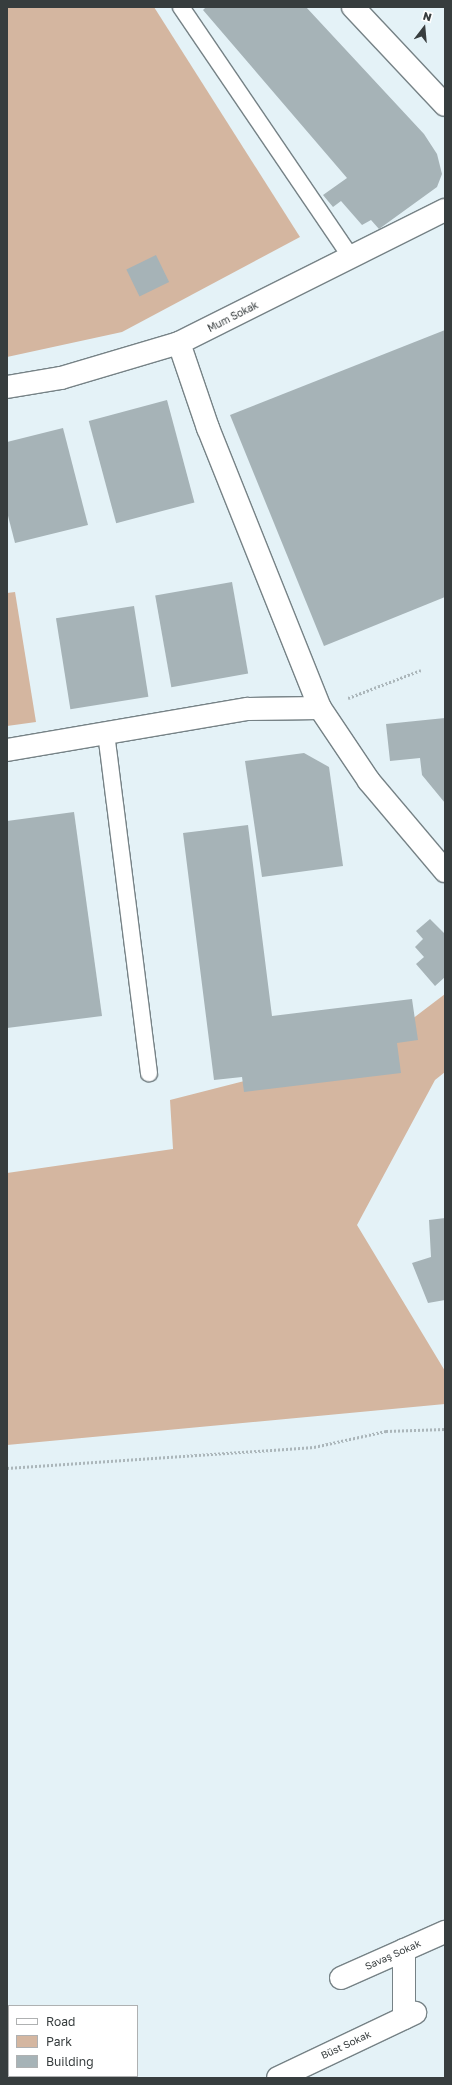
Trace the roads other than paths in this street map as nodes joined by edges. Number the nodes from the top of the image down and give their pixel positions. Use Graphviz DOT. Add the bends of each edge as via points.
graph roads {
  1 [pos="181,7"];
  2 [pos="353,7"];
  3 [pos="445,105"];
  4 [pos="445,210"];
  5 [pos="351,257"];
  6 [pos="179,344"];
  7 [pos="7,387"];
  8 [pos="320,708"];
  9 [pos="106,733"];
  10 [pos="7,750"];
  11 [pos="445,871"];
  12 [pos="149,1073"];
  13 [pos="445,1932"];
  14 [pos="404,1950"];
  15 [pos="341,1978"];
  16 [pos="278,2078"];
  1 -- 5 [label="lane"];
  2 -- 3 [label="street"];
  4 -- 5 [label="street, Mum Sokak"];
  5 -- 6 [label="street, Mum Sokak"];
  6 -- 7 [label="street, Mum Sokak" via="61,378"];
  6 -- 8 [label="street" via="208,428"];
  8 -- 9 [label="street" via="248,708"];
  8 -- 11 [label="street" via="369,781"];
  9 -- 10 [label="street"];
  9 -- 12 [label="lane"];
  13 -- 14 [label="street, Savaş Sokak"];
  14 -- 15 [label="street, Savaş Sokak"];
  14 -- 16 [label="street, Büst Sokak" via="410,2015"];
}
